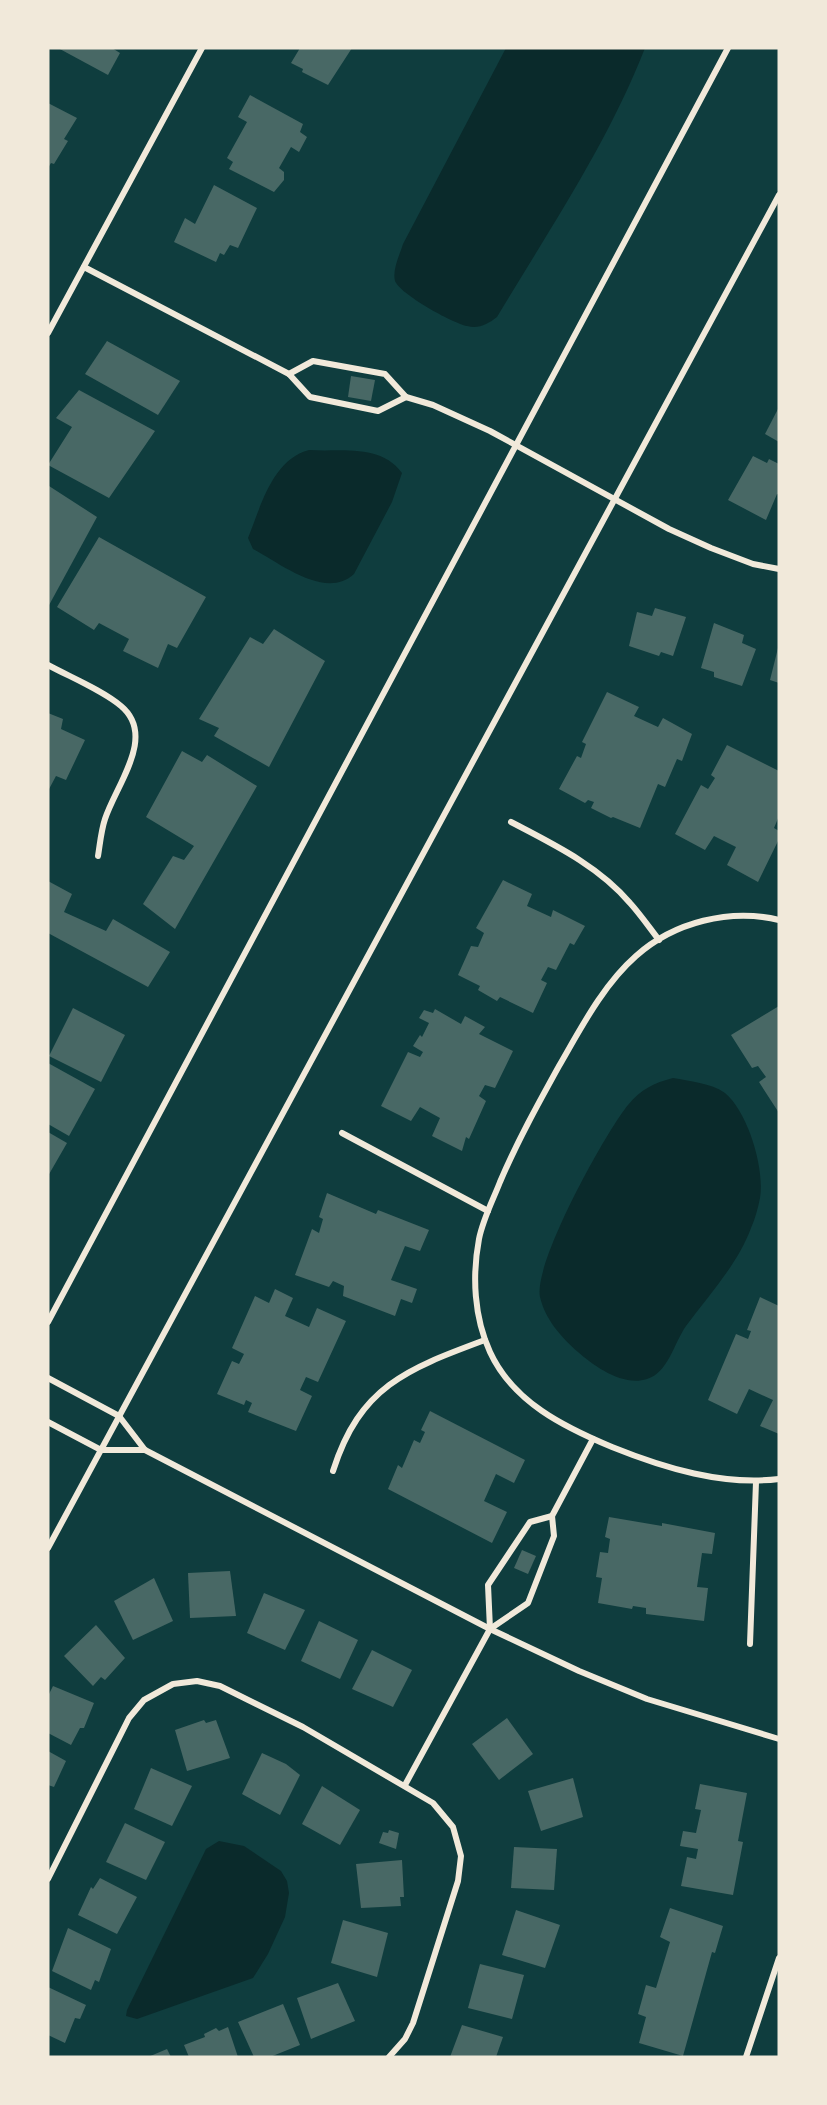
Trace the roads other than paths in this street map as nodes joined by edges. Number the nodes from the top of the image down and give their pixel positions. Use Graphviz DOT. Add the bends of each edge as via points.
graph roads {
  1 [pos="202,48"];
  2 [pos="728,48"];
  3 [pos="779,195"];
  4 [pos="84,267"];
  5 [pos="48,333"];
  6 [pos="289,374"];
  7 [pos="406,397"];
  8 [pos="515,445"];
  9 [pos="616,500"];
  10 [pos="779,569"];
  11 [pos="48,665"];
  12 [pos="511,822"];
  13 [pos="98,856"];
  14 [pos="779,920"];
  15 [pos="658,940"];
  16 [pos="342,1133"];
  17 [pos="488,1211"];
  18 [pos="48,1322"];
  19 [pos="485,1340"];
  20 [pos="48,1378"];
  21 [pos="119,1416"];
  22 [pos="48,1422"];
  23 [pos="593,1439"];
  24 [pos="102,1450"];
  25 [pos="146,1450"];
  26 [pos="333,1471"];
  27 [pos="779,1479"];
  28 [pos="756,1482"];
  29 [pos="552,1516"];
  30 [pos="48,1548"];
  31 [pos="490,1629"];
  32 [pos="750,1644"];
  33 [pos="779,1739"];
  34 [pos="405,1785"];
  35 [pos="48,1879"];
  36 [pos="779,1958"];
  37 [pos="389,2057"];
  38 [pos="746,2057"];
  1 -- 4 [label="street"];
  2 -- 8 [label="street"];
  3 -- 9 [label="street"];
  4 -- 5 [label="street"];
  4 -- 6 [label="street"];
  6 -- 7 [label="street" via="310,397 378,411"];
  6 -- 7 [label="street" via="313,360 385,374"];
  7 -- 8 [label="street" via="433,405"];
  8 -- 9 [label="street"];
  8 -- 18 [label="street"];
  9 -- 10 [label="street" via="711,549"];
  9 -- 21 [label="street"];
  11 -- 13 [label="street" via="120,705 135,721 133,752 104,820"];
  12 -- 15 [label="street" via="562,848 601,876 629,902"];
  14 -- 15 [label="street" via="733,916 706,920"];
  15 -- 17 [label="street" via="613,979 578,1033 531,1117"];
  16 -- 17 [label="street"];
  17 -- 19 [label="street" via="479,1237 475,1270 476,1302"];
  19 -- 23 [label="street" via="507,1380 527,1401"];
  19 -- 26 [label="street" via="397,1379 373,1398 342,1443"];
  20 -- 21 [label="street"];
  21 -- 24 [label="street"];
  21 -- 25 [label="street"];
  22 -- 24 [label="street"];
  23 -- 28 [label="street" via="645,1460 697,1474"];
  23 -- 29 [label="street"];
  24 -- 25 [label="street"];
  24 -- 30 [label="street"];
  25 -- 31 [label="street"];
  27 -- 28 [label="street"];
  28 -- 32 [label="street"];
  29 -- 31 [label="street" via="554,1536 528,1603"];
  29 -- 31 [label="street" via="530,1522 488,1585"];
  31 -- 33 [label="street" via="647,1699"];
  31 -- 34 [label="street"];
  34 -- 35 [label="street" via="303,1727 220,1686 197,1681 172,1684 144,1700 129,1718"];
  34 -- 37 [label="street" via="433,1803 453,1827 461,1856 458,1881 413,2023"];
  36 -- 38 [label="street"];
}
